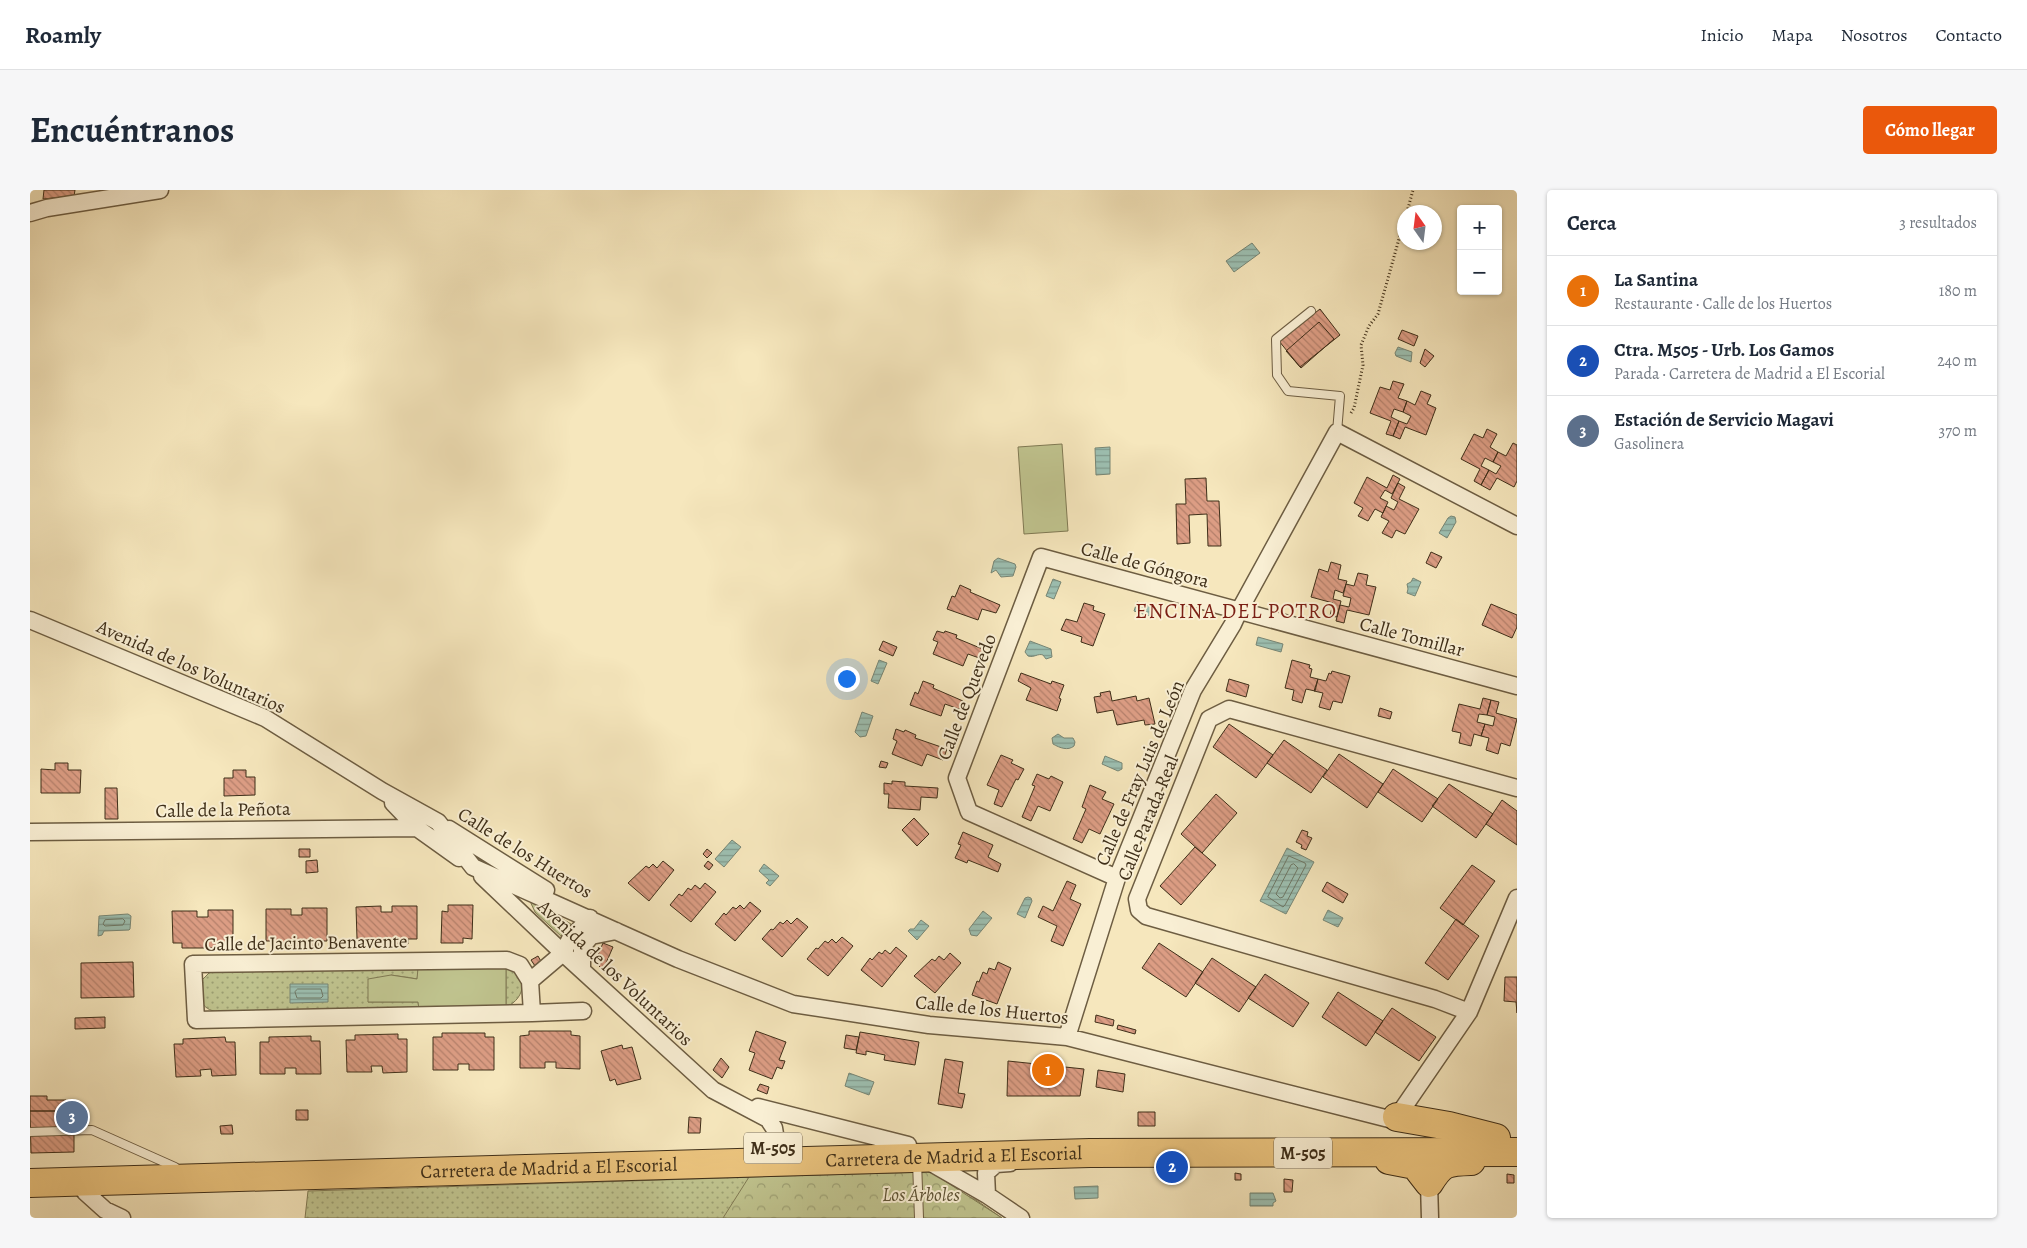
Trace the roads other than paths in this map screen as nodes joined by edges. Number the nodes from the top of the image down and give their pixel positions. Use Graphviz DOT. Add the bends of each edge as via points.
graph roads {
  1 [pos="160,190"];
  2 [pos="119,193"];
  3 [pos="30,213"];
  4 [pos="1311,311"];
  5 [pos="1337,432"];
  6 [pos="1517,526"];
  7 [pos="1041,557"];
  8 [pos="1239,611"];
  9 [pos="30,620"];
  10 [pos="1517,686"];
  11 [pos="1517,788"];
  12 [pos="382,791"];
  13 [pos="438,822"];
  14 [pos="417,828"];
  15 [pos="30,832"];
  16 [pos="473,867"];
  17 [pos="1117,878"];
  18 [pos="1517,898"];
  19 [pos="590,918"];
  20 [pos="616,931"];
  21 [pos="563,953"];
  22 [pos="582,970"];
  23 [pos="530,981"];
  24 [pos="583,1010"];
  25 [pos="1468,1012"];
  26 [pos="532,1013"];
  27 [pos="1067,1037"];
  28 [pos="735,1102"];
  29 [pos="1397,1117"];
  30 [pos="30,1132"];
  31 [pos="1510,1143"];
  32 [pos="760,1148"];
  33 [pos="1090,1153"];
  34 [pos="1356,1153"];
  35 [pos="916,1154"];
  36 [pos="1517,1157"];
  37 [pos="175,1167"];
  38 [pos="30,1170"];
  39 [pos="85,1182"];
  40 [pos="1430,1183"];
  41 [pos="30,1184"];
  42 [pos="987,1196"];
  43 [pos="105,1214"];
  44 [pos="122,1218"];
  45 [pos="919,1218"];
  46 [pos="1021,1218"];
  47 [pos="1430,1218"];
  1 -- 2 [label="street"];
  2 -- 3 [label="street"];
  4 -- 5 [label="lane" via="1276,340 1277,375 1288,391 1340,396"];
  5 -- 6 [label="street"];
  5 -- 8 [label="street, Calle de Fray Luis de León"];
  7 -- 8 [label="street, Calle de Góngora"];
  7 -- 17 [label="street, Calle de Quevedo" via="958,778 969,812"];
  8 -- 10 [label="street, Calle Tomillar"];
  8 -- 17 [label="street, Calle de Fray Luis de León" via="1193,690"];
  9 -- 12 [label="street, Avenida de los Voluntarios" via="265,718"];
  11 -- 25 [label="street, Calle Parada Real" via="1229,709 1209,719 1137,899 1139,910 1146,916 1435,999"];
  12 -- 13 [label="street, Avenida de los Voluntarios"];
  12 -- 14 [label="street, Avenida de los Voluntarios"];
  13 -- 16 [label="street, Avenida de los Voluntarios"];
  13 -- 19 [label="street, Calle de los Huertos"];
  14 -- 15 [label="street, Calle de la Peñota"];
  14 -- 16 [label="street, Avenida de los Voluntarios"];
  16 -- 19 [label="street, Calle de los Huertos"];
  16 -- 21 [label="street, Avenida de los Voluntarios"];
  17 -- 27 [label="street, Calle de Fray Luis de León"];
  18 -- 25 [label="street"];
  19 -- 20 [label="street, Calle de los Huertos"];
  19 -- 21 [label="street" via="570,939"];
  20 -- 22 [label="street" via="591,936 582,947"];
  20 -- 27 [label="street, Calle de los Huertos" via="793,1004 929,1025"];
  21 -- 22 [label="street, Avenida de los Voluntarios"];
  21 -- 23 [label="street"];
  22 -- 28 [label="street, Avenida de los Voluntarios" via="713,1090"];
  23 -- 26 [label="street"];
  23 -- 26 [label="street, Calle de Jacinto Benavente" via="520,965 507,960 192,964 196,1020"];
  24 -- 26 [label="street, Calle de Jacinto Benavente"];
  25 -- 29 [label="street"];
  27 -- 29 [label="street, Calle de los Huertos" via="1389,1119"];
  28 -- 32 [label="street, Avenida de los Voluntarios" via="762,1114 772,1123 775,1134"];
  28 -- 35 [label="street, Avenida de los Voluntarios"];
  29 -- 31 [label="highway" via="1449,1126"];
  30 -- 37 [label="lane" via="92,1130"];
  31 -- 34 [label="highway, Carretera de Madrid a El Escorial / M-505"];
  31 -- 35 [label="highway, Carretera de Madrid a El Escorial / M-505" via="1090,1140"];
  32 -- 35 [label="highway, Carretera de Madrid a El Escorial / M-505"];
  32 -- 37 [label="highway, Carretera de Madrid a El Escorial / M-505"];
  33 -- 34 [label="highway, Carretera de Madrid a El Escorial / M-505"];
  33 -- 35 [label="highway, Carretera de Madrid a El Escorial / M-505"];
  33 -- 42 [label="street" via="1049,1161 996,1164 986,1173"];
  34 -- 40 [label="highway" via="1416,1165"];
  35 -- 39 [label="highway, Carretera de Madrid a El Escorial / M-505"];
  35 -- 42 [label="street, Avenida de los Voluntarios"];
  35 -- 45 [label="lane"];
  36 -- 40 [label="highway" via="1452,1162 1438,1168"];
  37 -- 38 [label="highway, Carretera de Madrid a El Escorial / M-505"];
  39 -- 41 [label="highway, Carretera de Madrid a El Escorial / M-505"];
  39 -- 43 [label="street" via="85,1192"];
  40 -- 47 [label="street"];
  42 -- 46 [label="street, Avenida de los Voluntarios"];
  43 -- 44 [label="street"];
}
